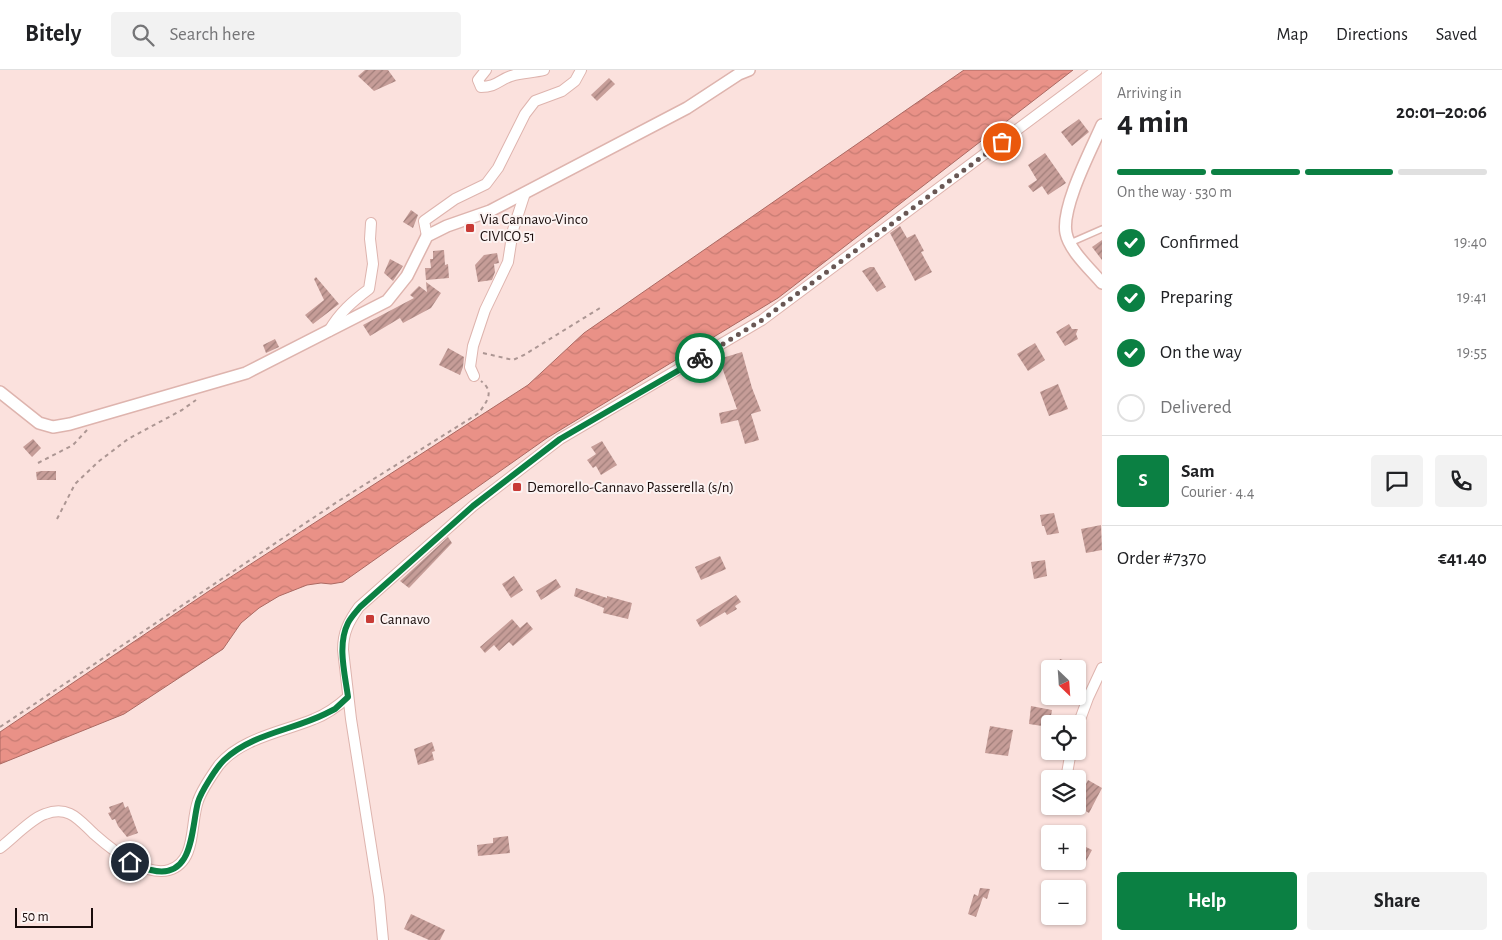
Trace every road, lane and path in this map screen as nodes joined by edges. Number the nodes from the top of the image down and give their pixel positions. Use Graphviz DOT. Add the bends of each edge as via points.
graph roads {
  1 [pos="486,70"];
  2 [pos="544,70"];
  3 [pos="581,70"];
  4 [pos="749,70"];
  5 [pos="1097,70"];
  6 [pos="1102,124"];
  7 [pos="525,193"];
  8 [pos="371,223"];
  9 [pos="1102,229"];
  10 [pos="427,236"];
  11 [pos="1070,244"];
  12 [pos="1102,282"];
  13 [pos="600,308"];
  14 [pos="329,331"];
  15 [pos="474,343"];
  16 [pos="474,376"];
  17 [pos="207,385"];
  18 [pos="0,392"];
  19 [pos="96,417"];
  20 [pos="38,463"];
  21 [pos="57,519"];
  22 [pos="1102,668"];
  23 [pos="348,697"];
  24 [pos="1082,715"];
  25 [pos="0,727"];
  26 [pos="0,848"];
  27 [pos="383,940"];
  1 -- 2 [label="street" via="478,80 481,87 492,87 510,76"];
  3 -- 10 [label="street" via="576,81 562,91 535,101 524,114 498,168 486,184 430,215 424,221"];
  4 -- 7 [label="street" via="687,108"];
  5 -- 23 [label="street" via="762,320 560,439 473,506 360,607 348,624 342,639"];
  6 -- 11 [label="street" via="1076,183 1066,219"];
  7 -- 10 [label="street"];
  7 -- 15 [label="street" via="513,230 508,262 485,310"];
  8 -- 14 [label="street" via="373,264 369,289 336,319"];
  9 -- 11 [label="lane"];
  10 -- 14 [label="street" via="407,276 387,301"];
  11 -- 12 [label="street"];
  13 -- 15 [label="path" via="513,360 478,351"];
  14 -- 17 [label="street" via="246,374"];
  15 -- 16 [label="street" via="470,367"];
  16 -- 25 [label="path" via="489,391 479,413 337,502"];
  17 -- 19 [label="street"];
  17 -- 21 [label="path" via="200,397 182,410 128,439 98,462 75,484"];
  18 -- 19 [label="street" via="39,423 53,427"];
  19 -- 20 [label="path" via="72,445"];
  22 -- 24 [label="street"];
  23 -- 26 [label="street" via="335,709 256,740 224,760 198,801 187,857 168,871 153,871 130,862 79,818 57,812 37,818"];
  23 -- 27 [label="street"];
}
